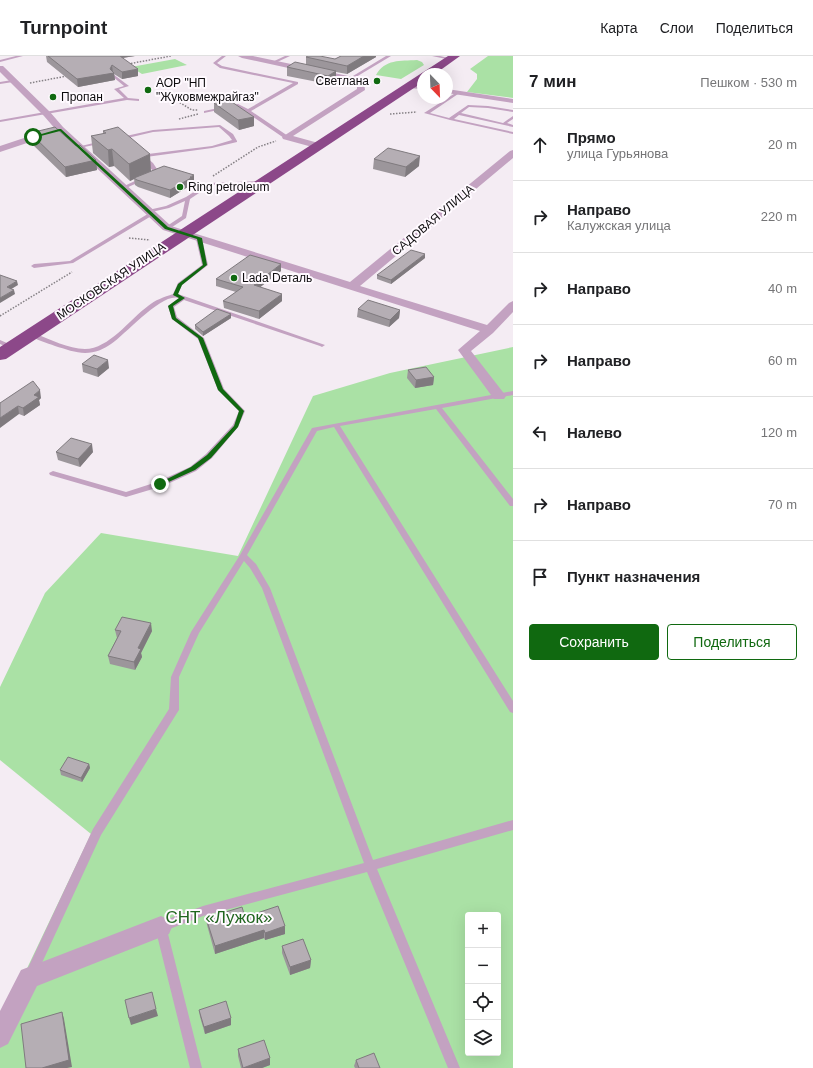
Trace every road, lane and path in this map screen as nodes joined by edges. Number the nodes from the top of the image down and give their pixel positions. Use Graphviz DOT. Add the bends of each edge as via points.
graph roads {
  1 [pos="21,56"];
  2 [pos="171,56"];
  3 [pos="224,56"];
  4 [pos="242,56"];
  5 [pos="288,56"];
  6 [pos="389,56"];
  7 [pos="434,56"];
  8 [pos="453,57"];
  9 [pos="0,61"];
  10 [pos="272,63"];
  11 [pos="125,65"];
  12 [pos="0,68"];
  13 [pos="437,68"];
  14 [pos="71,75"];
  15 [pos="113,75"];
  16 [pos="350,79"];
  17 [pos="0,83"];
  18 [pos="15,83"];
  19 [pos="417,87"];
  20 [pos="453,92"];
  21 [pos="457,93"];
  22 [pos="172,98"];
  23 [pos="124,100"];
  24 [pos="138,100"];
  25 [pos="513,101"];
  26 [pos="495,108"];
  27 [pos="208,111"];
  28 [pos="248,111"];
  29 [pos="513,111"];
  30 [pos="491,112"];
  31 [pos="47,114"];
  32 [pos="458,114"];
  33 [pos="486,115"];
  34 [pos="513,117"];
  35 [pos="450,119"];
  36 [pos="481,119"];
  37 [pos="0,121"];
  38 [pos="504,124"];
  39 [pos="513,126"];
  40 [pos="60,129"];
  41 [pos="513,134"];
  42 [pos="286,137"];
  43 [pos="116,139"];
  44 [pos="109,141"];
  45 [pos="319,146"];
  46 [pos="79,147"];
  47 [pos="0,149"];
  48 [pos="513,153"];
  49 [pos="264,182"];
  50 [pos="210,184"];
  51 [pos="122,188"];
  52 [pos="188,198"];
  53 [pos="149,212"];
  54 [pos="166,228"];
  55 [pos="183,234"];
  56 [pos="200,238"];
  57 [pos="34,266"];
  58 [pos="353,286"];
  59 [pos="175,295"];
  60 [pos="183,298"];
  61 [pos="513,305"];
  62 [pos="489,330"];
  63 [pos="33,335"];
  64 [pos="6,344"];
  65 [pos="322,345"];
  66 [pos="0,355"];
  67 [pos="513,393"];
  68 [pos="498,396"];
  69 [pos="437,406"];
  70 [pos="336,425"];
  71 [pos="53,473"];
  72 [pos="513,504"];
  73 [pos="242,556"];
  74 [pos="513,709"];
  75 [pos="513,825"];
  76 [pos="370,866"];
  77 [pos="161,927"];
  78 [pos="29,978"];
  79 [pos="0,1036"];
  80 [pos="196,1068"];
  81 [pos="454,1068"];
  1 -- 9 [label="lane"];
  2 -- 11 [label="path"];
  3 -- 28 [label="lane" via="215,63 221,67 297,83"];
  4 -- 10 [label="street"];
  5 -- 10 [label="lane"];
  6 -- 16 [label="lane"];
  7 -- 8 [label="lane"];
  8 -- 13 [label="highway"];
  10 -- 16 [label="street"];
  12 -- 18 [label="street"];
  14 -- 18 [label="path"];
  15 -- 23 [label="lane" via="127,86 116,89"];
  16 -- 42 [label="street" via="361,84 361,90"];
  17 -- 18 [label="lane"];
  18 -- 31 [label="street"];
  19 -- 45 [label="highway, МОСКОВСКАЯ УЛИЦА"];
  20 -- 21 [label="street"];
  21 -- 25 [label="street"];
  21 -- 35 [label="lane" via="426,113"];
  22 -- 27 [label="path" via="192,110"];
  23 -- 24 [label="lane"];
  23 -- 31 [label="lane"];
  26 -- 29 [label="lane"];
  26 -- 30 [label="lane"];
  26 -- 32 [label="lane" via="468,106"];
  27 -- 28 [label="lane" via="238,105"];
  28 -- 42 [label="lane"];
  31 -- 37 [label="lane" via="40,113"];
  31 -- 40 [label="street"];
  32 -- 35 [label="lane"];
  32 -- 36 [label="lane"];
  33 -- 36 [label="lane"];
  34 -- 38 [label="lane"];
  35 -- 41 [label="lane"];
  36 -- 38 [label="lane"];
  38 -- 39 [label="lane"];
  40 -- 46 [label="street"];
  40 -- 47 [label="street"];
  42 -- 45 [label="street"];
  42 -- 50 [label="path" via="258,147 214,174"];
  43 -- 51 [label="lane" via="153,131 220,126 232,135 235,141 212,147 142,156 157,172"];
  44 -- 46 [label="lane"];
  45 -- 49 [label="highway, МОСКОВСКАЯ УЛИЦА"];
  46 -- 51 [label="street"];
  48 -- 58 [label="street, САДОВАЯ УЛИЦА"];
  49 -- 50 [label="lane"];
  49 -- 55 [label="highway, МОСКОВСКАЯ УЛИЦА"];
  50 -- 52 [label="lane"];
  51 -- 53 [label="street"];
  52 -- 53 [label="lane"];
  52 -- 54 [label="lane" via="184,217"];
  53 -- 54 [label="street"];
  53 -- 57 [label="lane" via="71,262"];
  54 -- 55 [label="street"];
  55 -- 56 [label="street"];
  55 -- 64 [label="highway, МОСКОВСКАЯ УЛИЦА"];
  56 -- 58 [label="street"];
  56 -- 59 [label="lane" via="205,265 180,284"];
  58 -- 62 [label="street"];
  59 -- 60 [label="lane"];
  59 -- 63 [label="lane" via="152,305 103,347 87,351 78,350"];
  60 -- 65 [label="lane"];
  60 -- 71 [label="lane" via="171,306 174,318 201,338 221,390 242,411 236,426 209,456 193,469 160,484 126,495"];
  61 -- 62 [label="street"];
  62 -- 68 [label="street" via="464,350"];
  64 -- 66 [label="highway, МОСКОВСКАЯ УЛИЦА"];
  67 -- 68 [label="lane"];
  68 -- 69 [label="lane"];
  69 -- 70 [label="lane"];
  69 -- 72 [label="lane"];
  70 -- 73 [label="lane" via="314,429"];
  70 -- 74 [label="lane"];
  73 -- 76 [label="lane" via="253,566 266,588"];
  73 -- 78 [label="lane" via="195,632 175,678 174,710 97,832"];
  75 -- 76 [label="lane"];
  76 -- 77 [label="lane" via="203,911"];
  76 -- 81 [label="lane"];
  77 -- 78 [label="street"];
  77 -- 80 [label="lane"];
  78 -- 79 [label="street"];
}
